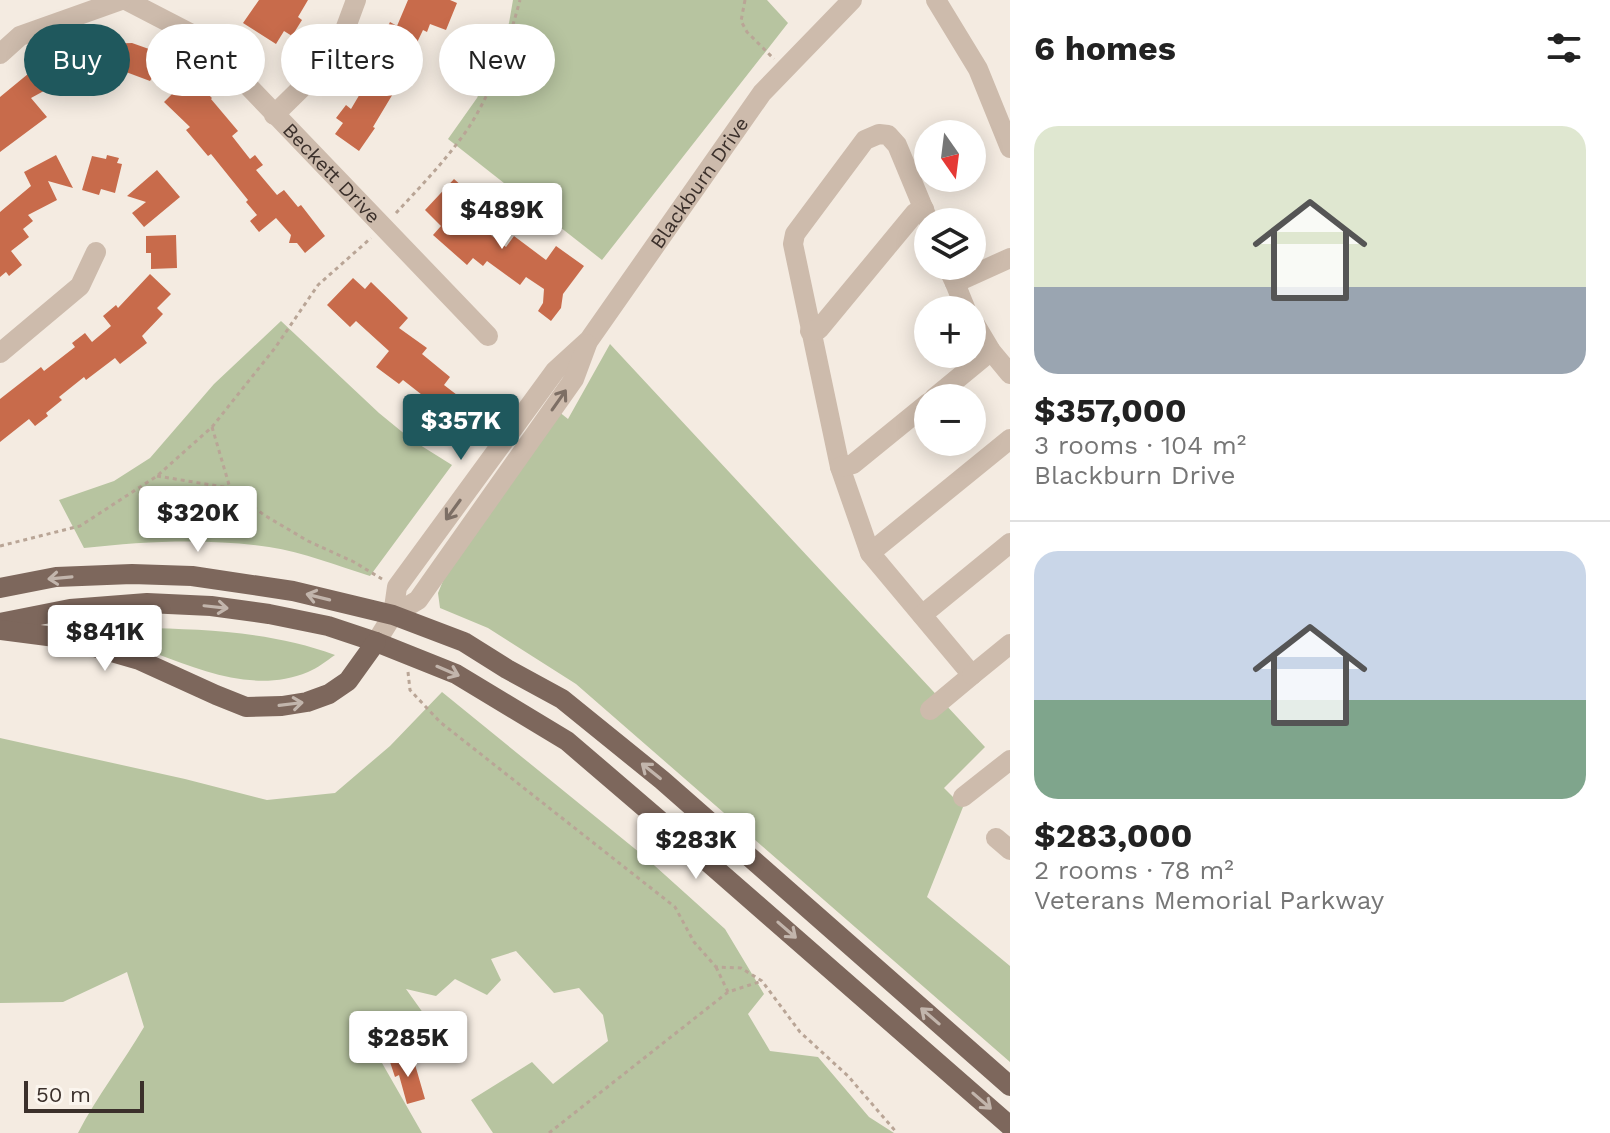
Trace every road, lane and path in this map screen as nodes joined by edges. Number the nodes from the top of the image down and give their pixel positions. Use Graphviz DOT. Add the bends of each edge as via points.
graph roads {
  1 [pos="124,0"];
  2 [pos="356,0"];
  3 [pos="520,0"];
  4 [pos="745,0"];
  5 [pos="852,0"];
  6 [pos="936,0"];
  7 [pos="0,54"];
  8 [pos="784,69"];
  9 [pos="274,115"];
  10 [pos="1010,148"];
  11 [pos="923,208"];
  12 [pos="914,214"];
  13 [pos="383,228"];
  14 [pos="96,252"];
  15 [pos="1010,258"];
  16 [pos="986,265"];
  17 [pos="810,331"];
  18 [pos="488,336"];
  19 [pos="589,340"];
  20 [pos="986,343"];
  21 [pos="991,351"];
  22 [pos="0,353"];
  23 [pos="1010,374"];
  24 [pos="951,384"];
  25 [pos="914,414"];
  26 [pos="212,427"];
  27 [pos="1010,439"];
  28 [pos="840,467"];
  29 [pos="157,476"];
  30 [pos="230,488"];
  31 [pos="1010,543"];
  32 [pos="0,546"];
  33 [pos="870,553"];
  34 [pos="397,587"];
  35 [pos="0,588"];
  36 [pos="393,615"];
  37 [pos="922,615"];
  38 [pos="0,623"];
  39 [pos="0,630"];
  40 [pos="376,642"];
  41 [pos="1010,644"];
  42 [pos="407,655"];
  43 [pos="972,675"];
  44 [pos="930,710"];
  45 [pos="1010,760"];
  46 [pos="963,797"];
  47 [pos="716,967"];
  48 [pos="762,981"];
  49 [pos="728,992"];
  50 [pos="1010,1086"];
  51 [pos="1010,1126"];
  52 [pos="549,1133"];
  53 [pos="897,1133"];
  1 -- 7 [label="street, Beckett Drive" via="20,36"];
  1 -- 9 [label="street, Beckett Drive" via="205,41"];
  2 -- 9 [label="street" via="336,54"];
  3 -- 13 [label="path" via="506,50 468,128"];
  4 -- 8 [label="path" via="741,21 747,32"];
  5 -- 8 [label="street, Blackburn Drive"];
  6 -- 10 [label="street" via="978,69"];
  8 -- 19 [label="street, Blackburn Drive"];
  9 -- 13 [label="street, Beckett Drive"];
  11 -- 17 [label="street" via="897,145 888,135 865,140 795,234 794,258"];
  12 -- 17 [label="street" via="819,329"];
  13 -- 18 [label="street, Beckett Drive"];
  13 -- 26 [label="path" via="318,285"];
  14 -- 22 [label="street" via="80,286"];
  15 -- 16 [label="street"];
  17 -- 28 [label="street"];
  19 -- 34 [label="street, Blackburn Drive, one-way" via="555,371"];
  36 -- 19 [label="street, Blackburn Drive, one-way" via="418,600 574,379"];
  20 -- 21 [label="street"];
  21 -- 23 [label="street"];
  21 -- 24 [label="street"];
  25 -- 28 [label="street" via="853,464"];
  26 -- 29 [label="path"];
  26 -- 30 [label="path"];
  27 -- 33 [label="street"];
  28 -- 33 [label="street"];
  29 -- 30 [label="path"];
  29 -- 32 [label="path" via="80,526"];
  30 -- 34 [label="path" via="264,515"];
  31 -- 37 [label="street"];
  33 -- 37 [label="street"];
  34 -- 36 [label="street, Blackburn Drive"];
  36 -- 35 [label="main road, one-way" via="293,591 192,576 56,577"];
  36 -- 40 [label="street, Blackburn Drive"];
  50 -- 36 [label="main road, one-way" via="662,780 562,699 464,642"];
  37 -- 43 [label="street"];
  38 -- 40 [label="main road, one-way" via="70,609 147,603 211,606 328,626"];
  39 -- 40 [label="main road, one-way" via="63,638 139,660 246,707 282,706 329,694 348,681"];
  40 -- 42 [label="main road"];
  41 -- 43 [label="street"];
  42 -- 47 [label="path" via="410,690 440,722 675,907 694,942"];
  42 -- 51 [label="main road, one-way" via="456,674 567,741"];
  43 -- 44 [label="street"];
  45 -- 46 [label="street"];
  47 -- 48 [label="path" via="741,968"];
  47 -- 49 [label="path"];
  48 -- 49 [label="path"];
  48 -- 53 [label="path" via="800,1032 848,1076"];
  49 -- 52 [label="path"];
}
